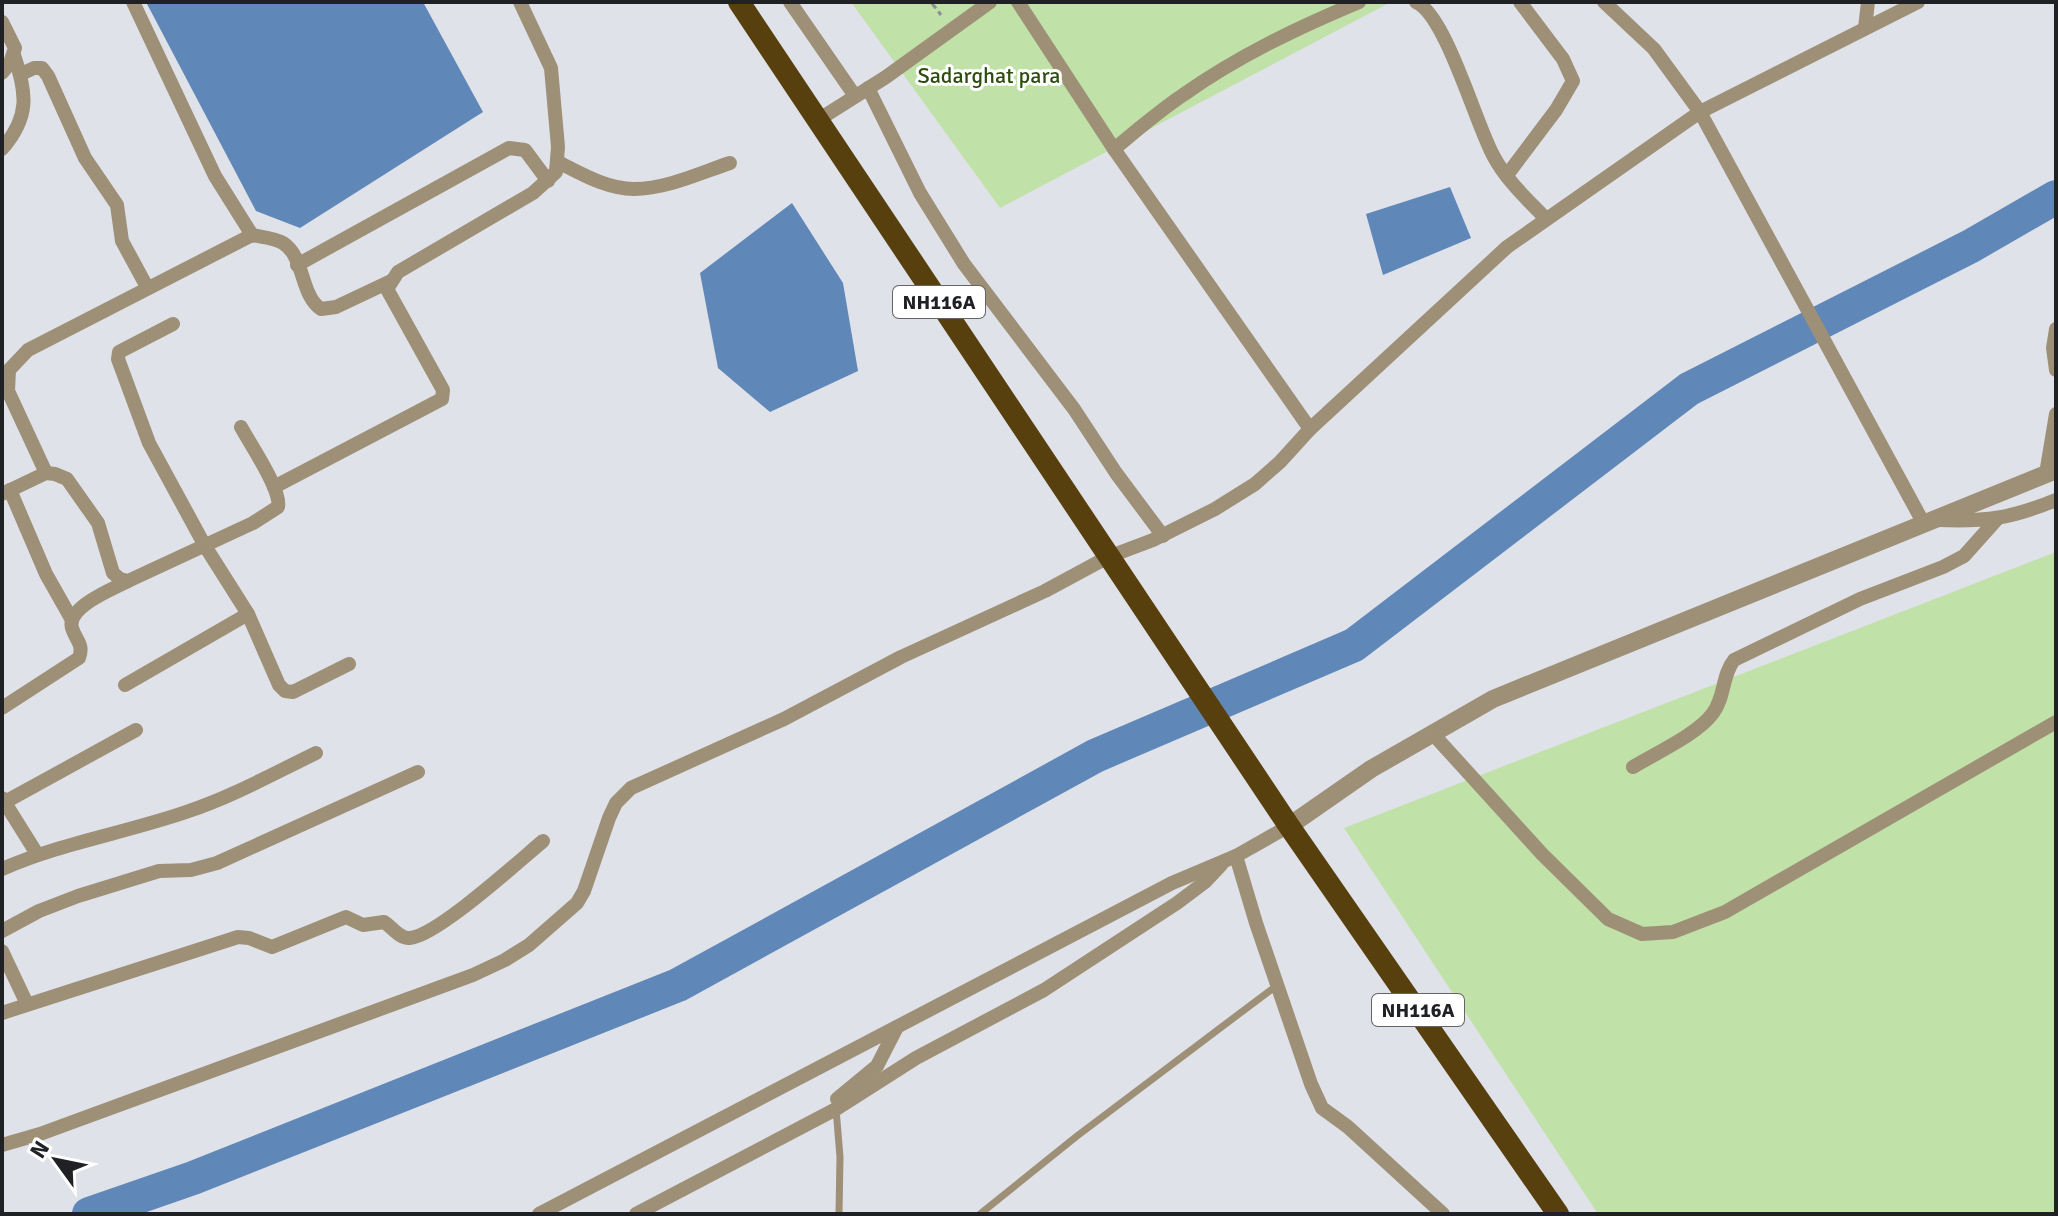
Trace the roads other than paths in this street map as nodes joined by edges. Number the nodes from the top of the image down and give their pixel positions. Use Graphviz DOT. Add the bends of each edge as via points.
graph roads {
  1 [pos="133,2"];
  2 [pos="520,2"];
  3 [pos="739,2"];
  4 [pos="790,2"];
  5 [pos="990,2"];
  6 [pos="1018,2"];
  7 [pos="1359,2"];
  8 [pos="1416,2"];
  9 [pos="1520,2"];
  10 [pos="1604,2"];
  11 [pos="1868,2"];
  12 [pos="1918,2"];
  13 [pos="2,22"];
  14 [pos="1865,28"];
  15 [pos="14,55"];
  16 [pos="2,73"];
  17 [pos="21,74"];
  18 [pos="862,92"];
  19 [pos="1700,112"];
  20 [pos="818,120"];
  21 [pos="2,149"];
  22 [pos="1114,149"];
  23 [pos="558,162"];
  24 [pos="730,163"];
  25 [pos="1507,175"];
  26 [pos="548,181"];
  27 [pos="1546,219"];
  28 [pos="252,235"];
  29 [pos="297,265"];
  30 [pos="391,281"];
  31 [pos="147,287"];
  32 [pos="173,324"];
  33 [pos="2056,329"];
  34 [pos="5,366"];
  35 [pos="2056,370"];
  36 [pos="2056,414"];
  37 [pos="241,427"];
  38 [pos="1310,429"];
  39 [pos="2051,472"];
  40 [pos="46,473"];
  41 [pos="274,487"];
  42 [pos="6,492"];
  43 [pos="2056,500"];
  44 [pos="1997,519"];
  45 [pos="1929,522"];
  46 [pos="1163,536"];
  47 [pos="205,546"];
  48 [pos="1108,557"];
  49 [pos="128,581"];
  50 [pos="248,614"];
  51 [pos="72,620"];
  52 [pos="349,664"];
  53 [pos="125,685"];
  54 [pos="2,708"];
  55 [pos="2056,722"];
  56 [pos="136,730"];
  57 [pos="1433,734"];
  58 [pos="316,753"];
  59 [pos="1633,767"];
  60 [pos="418,772"];
  61 [pos="3,800"];
  62 [pos="1289,826"];
  63 [pos="543,841"];
  64 [pos="37,854"];
  65 [pos="1230,859"];
  66 [pos="2,869"];
  67 [pos="2,931"];
  68 [pos="2,951"];
  69 [pos="1277,986"];
  70 [pos="27,1004"];
  71 [pos="2,1013"];
  72 [pos="897,1027"];
  73 [pos="831,1112"];
  74 [pos="2,1145"];
  75 [pos="539,1214"];
  76 [pos="636,1214"];
  77 [pos="839,1214"];
  78 [pos="980,1214"];
  79 [pos="1443,1214"];
  80 [pos="1558,1214"];
  1 -- 28 [label="street" via="215,176"];
  2 -- 23 [label="street" via="551,68"];
  3 -- 20 [label="highway, NH116A"];
  4 -- 18 [label="street"];
  5 -- 18 [label="street"];
  6 -- 22 [label="street"];
  7 -- 22 [label="street" via="1240,58"];
  8 -- 25 [label="street" via="1439,27 1493,157"];
  9 -- 25 [label="street" via="1573,81"];
  10 -- 19 [label="street" via="1654,49"];
  11 -- 14 [label="street"];
  12 -- 14 [label="street"];
  13 -- 15 [label="street"];
  14 -- 19 [label="street"];
  15 -- 16 [label="street"];
  15 -- 17 [label="street"];
  17 -- 21 [label="street" via="23,112"];
  17 -- 31 [label="street" via="42,68 48,76 85,158 117,205 122,241"];
  18 -- 20 [label="street"];
  18 -- 46 [label="street" via="964,264"];
  19 -- 27 [label="street"];
  19 -- 45 [label="street"];
  20 -- 48 [label="highway, NH116A"];
  22 -- 38 [label="street"];
  23 -- 24 [label="street" via="594,180 633,189"];
  23 -- 26 [label="street"];
  25 -- 27 [label="street"];
  26 -- 29 [label="street" via="525,150 509,148"];
  26 -- 30 [label="street" via="413,262"];
  27 -- 38 [label="street" via="1507,247"];
  28 -- 29 [label="street" via="285,244"];
  28 -- 31 [label="street"];
  29 -- 30 [label="street" via="313,304 321,309"];
  30 -- 41 [label="street" via="390,297 443,390 442,399"];
  31 -- 34 [label="street"];
  32 -- 47 [label="street" via="126,346 118,359 149,443"];
  33 -- 35 [label="street"];
  34 -- 40 [label="street" via="8,391"];
  36 -- 39 [label="street"];
  37 -- 41 [label="street"];
  38 -- 46 [label="street" via="1238,497"];
  39 -- 45 [label="street"];
  40 -- 42 [label="street"];
  40 -- 49 [label="street" via="67,479 98,523 113,573"];
  41 -- 47 [label="street" via="280,500 271,513"];
  42 -- 51 [label="street"];
  43 -- 44 [label="street"];
  44 -- 45 [label="street"];
  44 -- 59 [label="street" via="1964,556 1734,660 1715,711"];
  45 -- 57 [label="street" via="1493,699"];
  46 -- 48 [label="street"];
  47 -- 49 [label="street"];
  47 -- 50 [label="street"];
  48 -- 62 [label="highway, NH116A"];
  48 -- 74 [label="street" via="784,719 631,788 616,803 577,903 505,960"];
  49 -- 51 [label="street" via="84,604"];
  50 -- 52 [label="street" via="285,691 293,692"];
  50 -- 53 [label="street"];
  51 -- 54 [label="street" via="81,644 79,658"];
  55 -- 57 [label="street" via="1725,912 1673,932 1642,934 1608,919"];
  56 -- 61 [label="street"];
  57 -- 62 [label="street"];
  58 -- 64 [label="street" via="188,812"];
  60 -- 67 [label="street" via="217,863 159,871 78,896"];
  61 -- 64 [label="street"];
  62 -- 65 [label="street"];
  62 -- 80 [label="highway, NH116A"];
  63 -- 70 [label="street" via="445,921 410,938 384,922 363,925 346,917 272,947 238,937"];
  64 -- 66 [label="street"];
  65 -- 69 [label="street"];
  65 -- 72 [label="street" via="1172,883"];
  65 -- 73 [label="street" via="1177,903 1044,990 916,1058"];
  68 -- 70 [label="street"];
  69 -- 78 [label="lane"];
  69 -- 79 [label="street" via="1322,1108"];
  70 -- 71 [label="street"];
  72 -- 73 [label="street" via="877,1066 836,1099"];
  72 -- 75 [label="street"];
  73 -- 76 [label="street"];
  73 -- 77 [label="lane" via="840,1157"];
}
